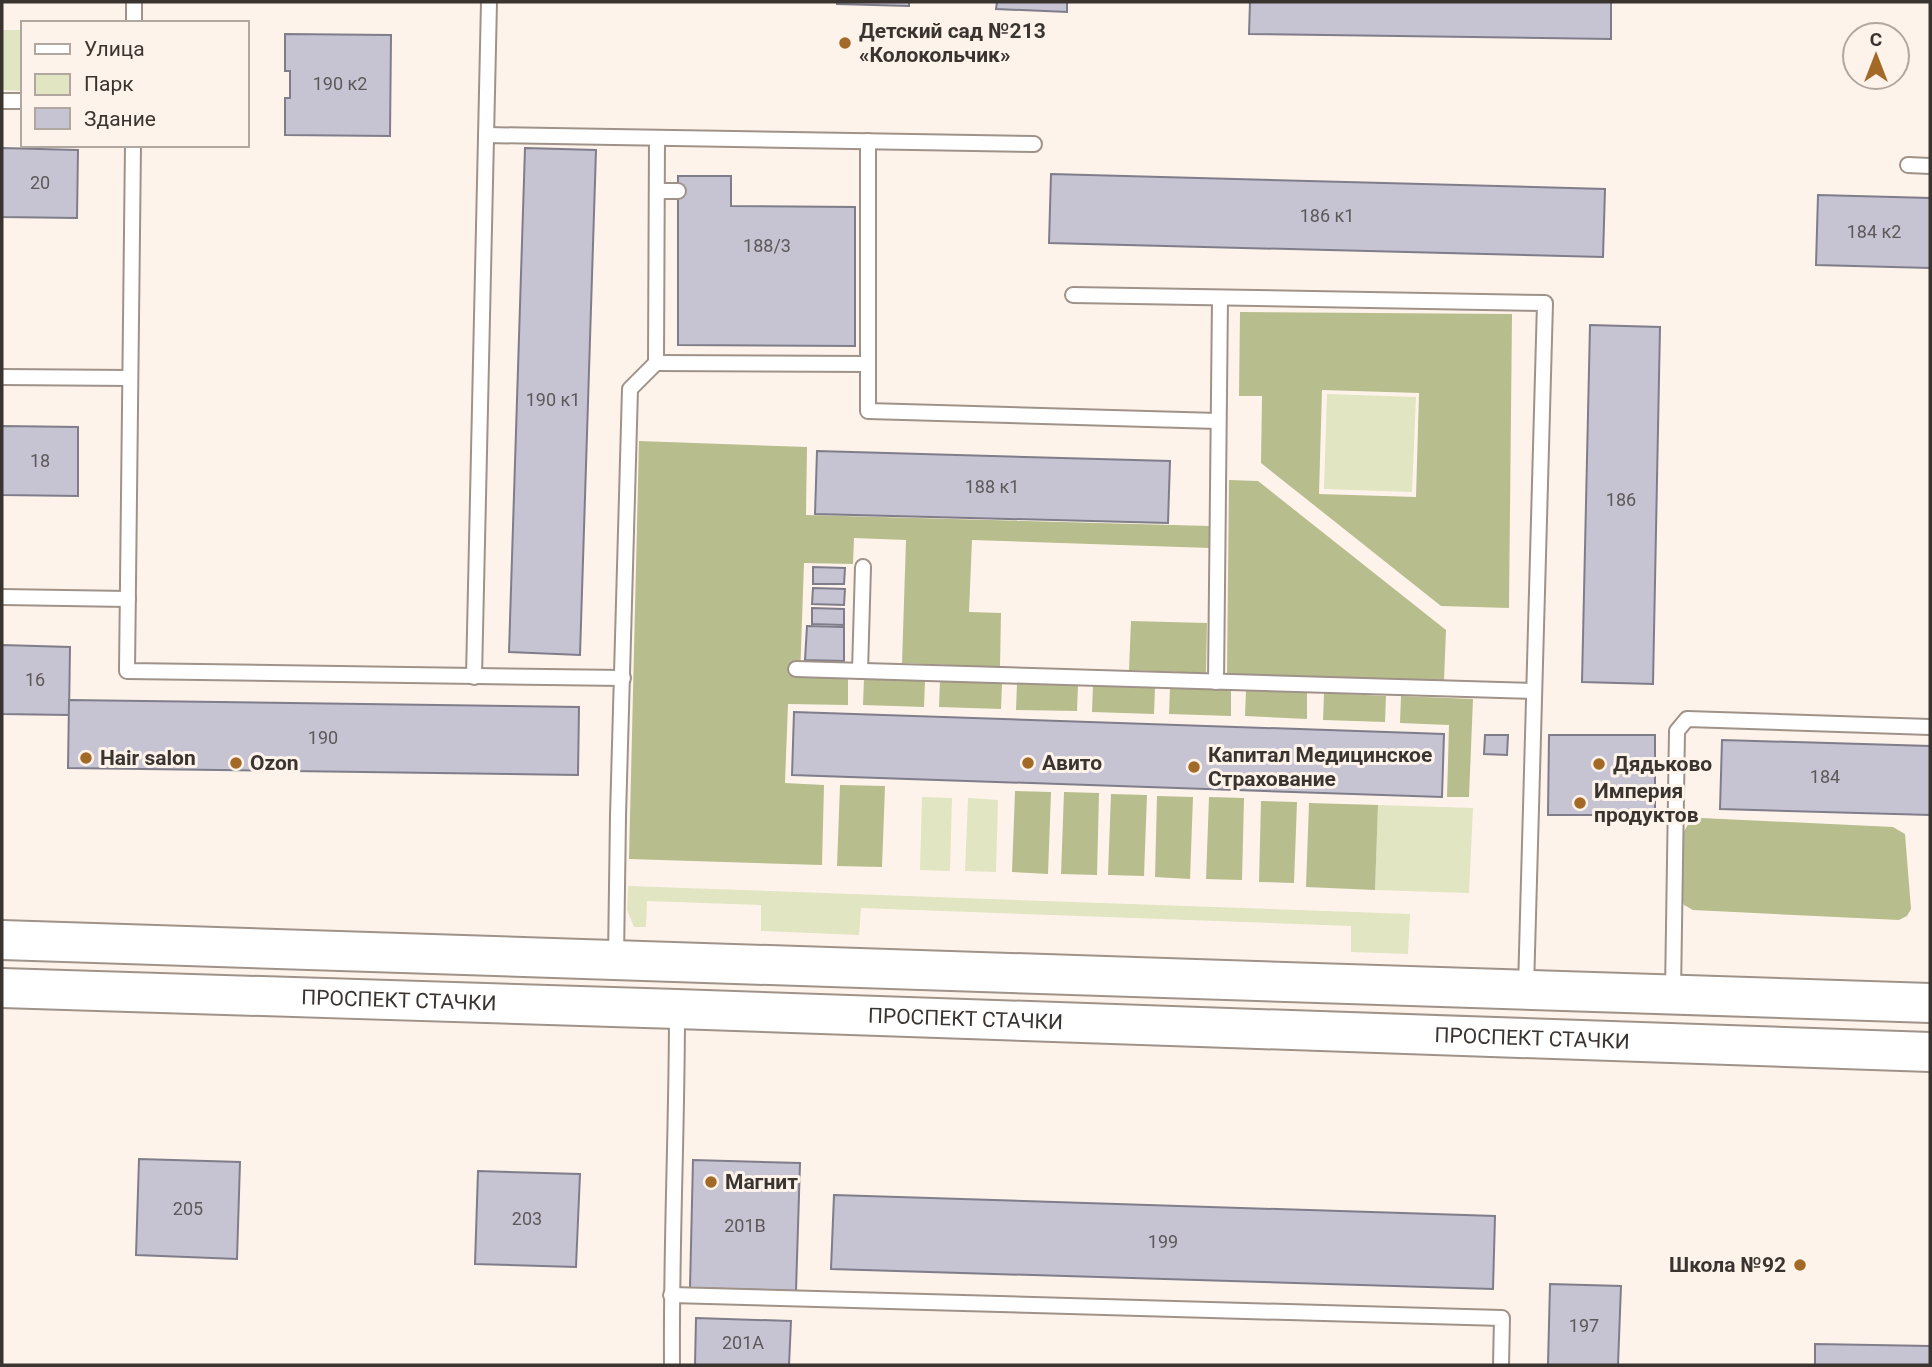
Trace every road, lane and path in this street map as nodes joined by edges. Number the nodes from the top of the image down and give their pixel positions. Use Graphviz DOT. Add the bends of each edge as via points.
graph roads {
  1 [pos="134,2"];
  2 [pos="489,2"];
  3 [pos="134,21"];
  4 [pos="2,101"];
  5 [pos="21,101"];
  6 [pos="486,135"];
  7 [pos="657,138"];
  8 [pos="868,141"];
  9 [pos="1034,144"];
  10 [pos="133,147"];
  11 [pos="1908,165"];
  12 [pos="1930,166"];
  13 [pos="657,191"];
  14 [pos="678,191"];
  15 [pos="1073,295"];
  16 [pos="1220,298"];
  17 [pos="656,363"];
  18 [pos="868,364"];
  19 [pos="2,377"];
  20 [pos="130,378"];
  21 [pos="1218,421"];
  22 [pos="863,567"];
  23 [pos="2,597"];
  24 [pos="128,599"];
  25 [pos="796,669"];
  26 [pos="860,671"];
  27 [pos="474,677"];
  28 [pos="623,678"];
  29 [pos="1216,682"];
  30 [pos="1533,691"];
  31 [pos="1930,727"];
  32 [pos="2,940"];
  33 [pos="616,959"];
  34 [pos="2,988"];
  35 [pos="1526,990"];
  36 [pos="1673,994"];
  37 [pos="1732,996"];
  38 [pos="1930,1003"];
  39 [pos="677,1009"];
  40 [pos="1730,1045"];
  41 [pos="1930,1052"];
  42 [pos="671,1295"];
  43 [pos="672,1365"];
  44 [pos="1500,1365"];
  1 -- 3 [label="lane"];
  2 -- 6 [label="lane"];
  4 -- 5 [label="lane"];
  6 -- 7 [label="lane"];
  6 -- 27 [label="lane"];
  7 -- 8 [label="lane"];
  7 -- 13 [label="lane"];
  8 -- 9 [label="lane"];
  8 -- 18 [label="lane"];
  10 -- 20 [label="lane"];
  11 -- 12 [label="lane"];
  13 -- 14 [label="lane"];
  13 -- 17 [label="lane"];
  15 -- 16 [label="lane"];
  16 -- 21 [label="lane"];
  16 -- 30 [label="lane" via="1545,303"];
  17 -- 18 [label="lane"];
  17 -- 28 [label="lane" via="629,389"];
  18 -- 21 [label="lane" via="868,411"];
  19 -- 20 [label="lane"];
  20 -- 24 [label="lane"];
  21 -- 29 [label="lane"];
  22 -- 26 [label="lane"];
  23 -- 24 [label="lane"];
  24 -- 27 [label="lane" via="127,671"];
  25 -- 26 [label="lane"];
  26 -- 29 [label="lane"];
  27 -- 28 [label="lane"];
  28 -- 33 [label="lane"];
  29 -- 30 [label="lane"];
  30 -- 35 [label="lane"];
  31 -- 36 [label="lane" via="1687,719 1677,732"];
  32 -- 33 [label="main road"];
  33 -- 35 [label="main road"];
  34 -- 39 [label="main road, ПРОСПЕКТ СТАЧКИ"];
  35 -- 36 [label="main road"];
  36 -- 37 [label="main road"];
  37 -- 38 [label="main road"];
  37 -- 40 [label="main road"];
  39 -- 40 [label="main road, ПРОСПЕКТ СТАЧКИ"];
  39 -- 42 [label="lane"];
  40 -- 41 [label="main road, ПРОСПЕКТ СТАЧКИ"];
  42 -- 43 [label="lane"];
  42 -- 44 [label="lane" via="1502,1318"];
}
